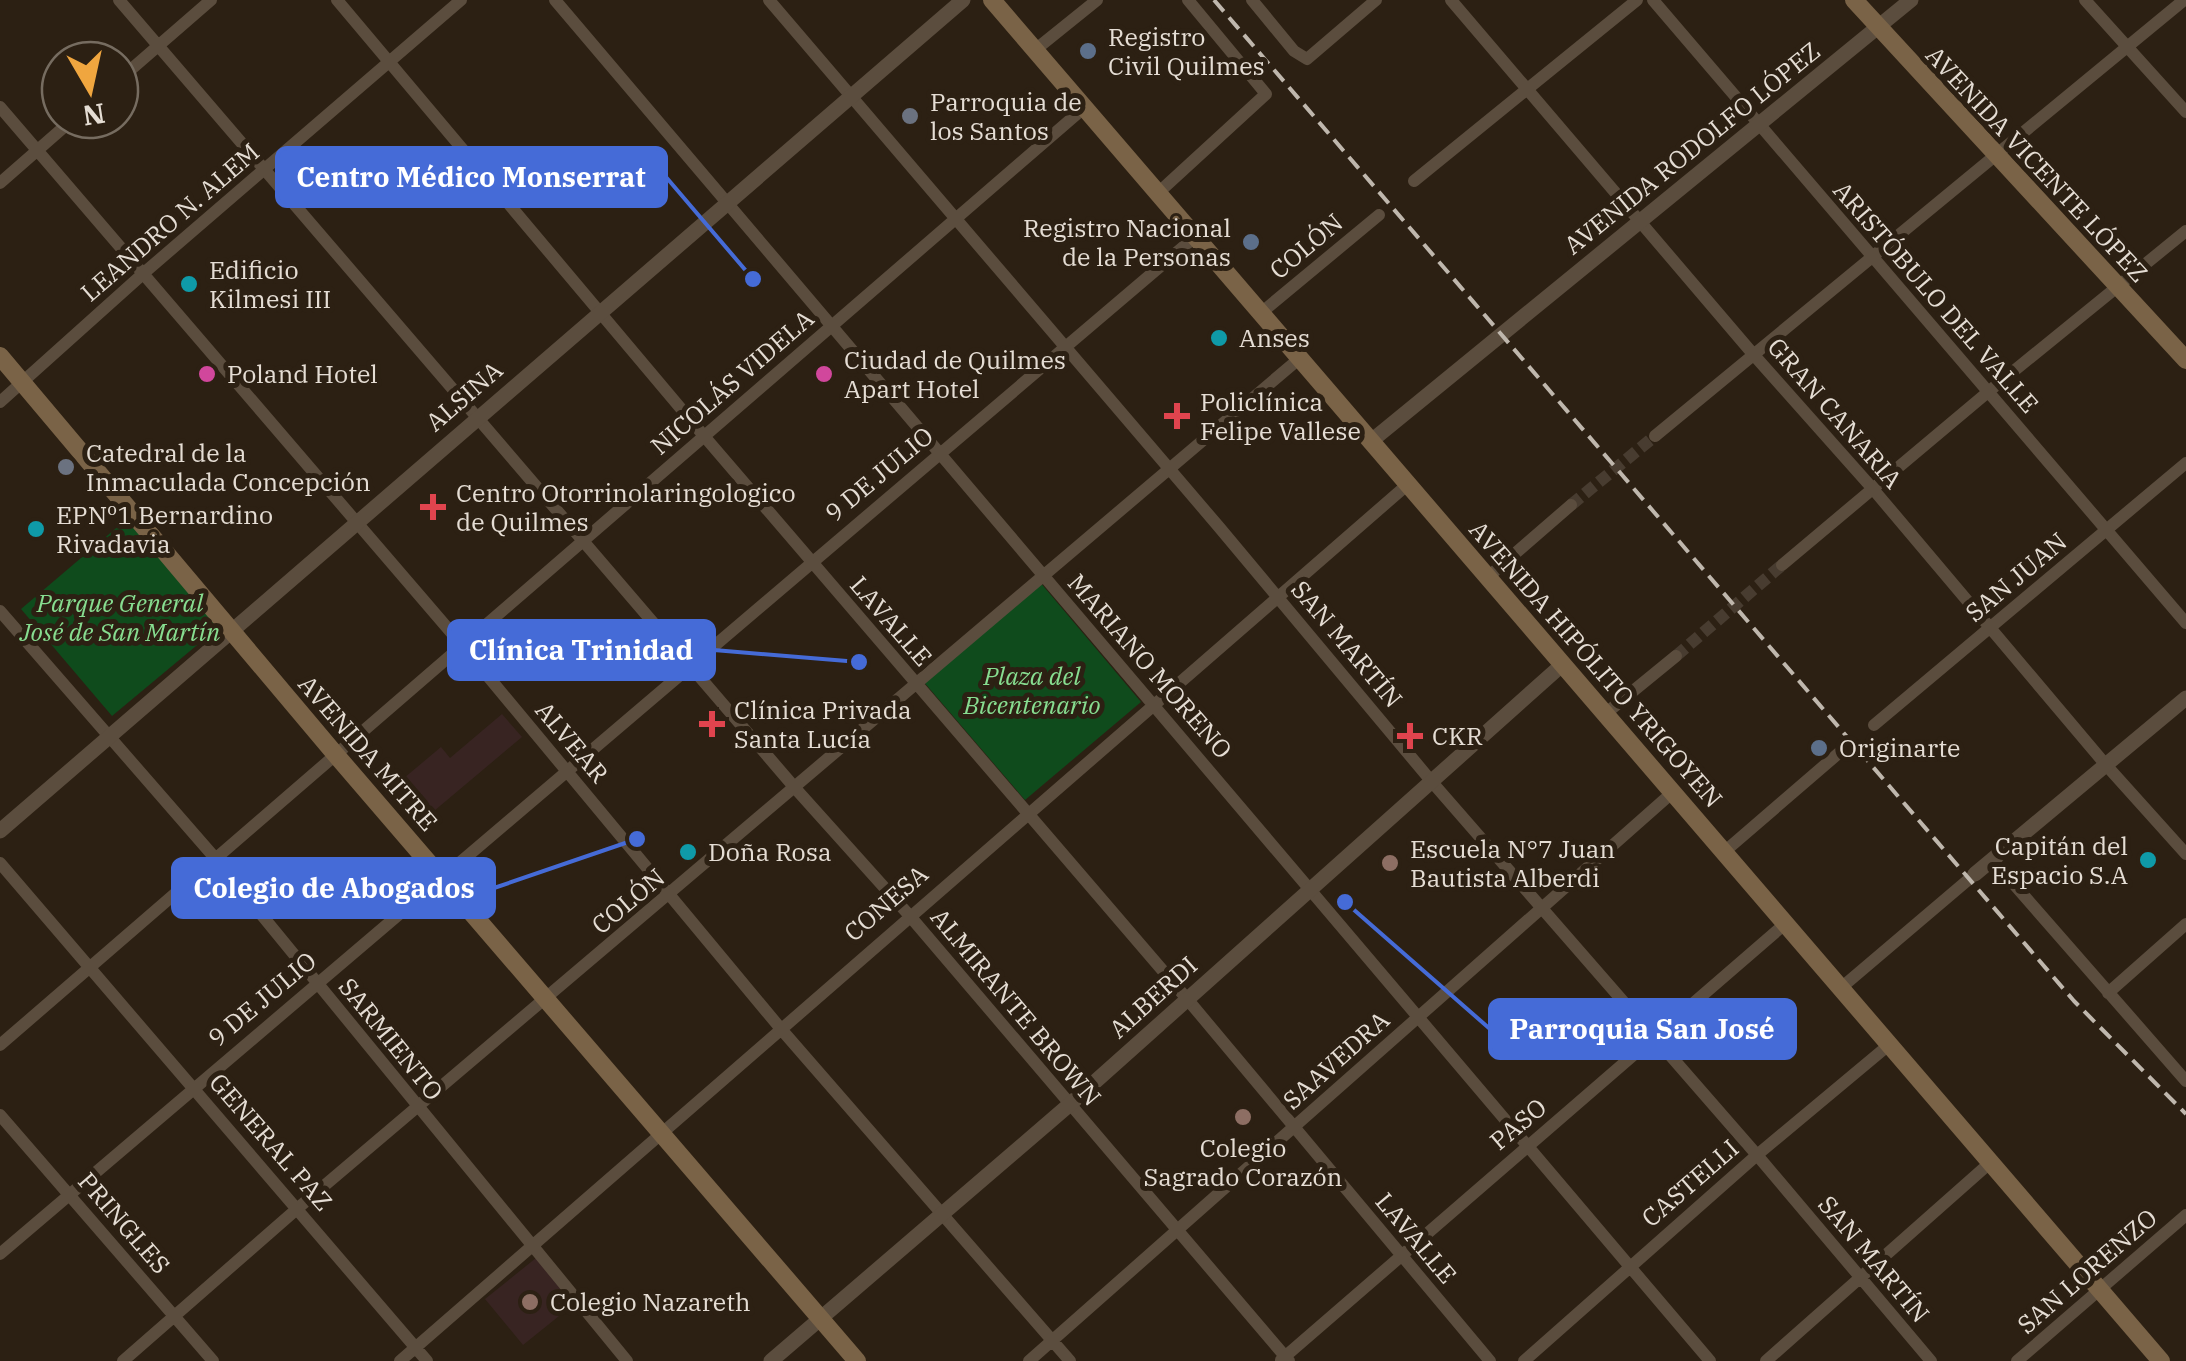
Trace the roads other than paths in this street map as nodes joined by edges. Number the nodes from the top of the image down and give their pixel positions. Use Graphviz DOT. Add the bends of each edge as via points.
graph roads {
  1 [pos="120,0"];
  2 [pos="212,0"];
  3 [pos="337,0"];
  4 [pos="461,0"];
  5 [pos="555,0"];
  6 [pos="769,0"];
  7 [pos="963,0"];
  8 [pos="992,0"];
  9 [pos="1097,0"];
  10 [pos="1188,0"];
  11 [pos="1252,0"];
  12 [pos="1376,0"];
  13 [pos="1451,0"];
  14 [pos="1636,0"];
  15 [pos="1653,0"];
  16 [pos="1854,0"];
  17 [pos="1911,0"];
  18 [pos="2084,0"];
  19 [pos="2184,0"];
  20 [pos="1878,28"];
  21 [pos="159,46"];
  22 [pos="2128,48"];
  23 [pos="1035,50"];
  24 [pos="391,60"];
  25 [pos="140,62"];
  26 [pos="1526,88"];
  27 [pos="850,98"];
  28 [pos="0,107"];
  29 [pos="1084,107"];
  30 [pos="2186,112"];
  31 [pos="1759,125"];
  32 [pos="49,140"];
  33 [pos="36,151"];
  34 [pos="1994,154"];
  35 [pos="264,172"];
  36 [pos="1414,181"];
  37 [pos="0,182"];
  38 [pos="1158,192"];
  39 [pos="725,203"];
  40 [pos="1379,215"];
  41 [pos="956,219"];
  42 [pos="1640,223"];
  43 [pos="2186,232"];
  44 [pos="1196,236"];
  45 [pos="1871,255"];
  46 [pos="144,272"];
  47 [pos="2119,288"];
  48 [pos="600,312"];
  49 [pos="1262,312"];
  50 [pos="831,326"];
  51 [pos="1064,347"];
  52 [pos="1752,354"];
  53 [pos="0,356"];
  54 [pos="1300,358"];
  55 [pos="2186,360"];
  56 [pos="22,382"];
  57 [pos="1988,392"];
  58 [pos="0,402"];
  59 [pos="478,417"];
  60 [pos="704,436"];
  61 [pos="1654,436"];
  62 [pos="1370,442"];
  63 [pos="938,453"];
  64 [pos="2186,463"];
  65 [pos="1168,468"];
  66 [pos="1407,485"];
  67 [pos="1873,490"];
  68 [pos="1572,505"];
  69 [pos="356,524"];
  70 [pos="2107,531"];
  71 [pos="583,540"];
  72 [pos="811,561"];
  73 [pos="1782,565"];
  74 [pos="1042,575"];
  75 [pos="1488,577"];
  76 [pos="1278,597"];
  77 [pos="1,613"];
  78 [pos="2186,623"];
  79 [pos="1989,629"];
  80 [pos="230,631"];
  81 [pos="462,645"];
  82 [pos="1676,656"];
  83 [pos="691,663"];
  84 [pos="1563,664"];
  85 [pos="916,685"];
  86 [pos="2186,698"];
  87 [pos="1154,704"];
  88 [pos="1605,714"];
  89 [pos="1874,725"];
  90 [pos="110,735"];
  91 [pos="1840,752"];
  92 [pos="336,755"];
  93 [pos="2106,765"];
  94 [pos="566,770"];
  95 [pos="1432,782"];
  96 [pos="795,788"];
  97 [pos="1673,792"];
  98 [pos="1028,813"];
  99 [pos="0,831"];
  100 [pos="1724,852"];
  101 [pos="2186,854"];
  102 [pos="215,858"];
  103 [pos="1992,859"];
  104 [pos="0,863"];
  105 [pos="441,876"];
  106 [pos="1972,876"];
  107 [pos="1309,890"];
  108 [pos="670,895"];
  109 [pos="1542,908"];
  110 [pos="909,915"];
  111 [pos="1786,923"];
  112 [pos="2186,924"];
  113 [pos="90,969"];
  114 [pos="316,983"];
  115 [pos="1842,987"];
  116 [pos="2108,993"];
  117 [pos="547,1000"];
  118 [pos="1188,1000"];
  119 [pos="1418,1016"];
  120 [pos="781,1030"];
  121 [pos="1653,1038"];
  122 [pos="1890,1044"];
  123 [pos="0,1045"];
  124 [pos="2186,1082"];
  125 [pos="193,1086"];
  126 [pos="1068,1105"];
  127 [pos="417,1108"];
  128 [pos="0,1115"];
  129 [pos="1294,1128"];
  130 [pos="661,1135"];
  131 [pos="1526,1146"];
  132 [pos="1757,1155"];
  133 [pos="1992,1161"];
  134 [pos="70,1194"];
  135 [pos="298,1208"];
  136 [pos="944,1213"];
  137 [pos="2186,1215"];
  138 [pos="1176,1232"];
  139 [pos="533,1248"];
  140 [pos="0,1254"];
  141 [pos="1401,1254"];
  142 [pos="1628,1266"];
  143 [pos="1862,1278"];
  144 [pos="2100,1289"];
  145 [pos="175,1316"];
  146 [pos="821,1320"];
  147 [pos="1052,1340"];
  148 [pos="416,1348"];
  149 [pos="1285,1360"];
  150 [pos="123,1361"];
  151 [pos="213,1361"];
  152 [pos="400,1361"];
  153 [pos="427,1361"];
  154 [pos="628,1361"];
  155 [pos="770,1361"];
  156 [pos="857,1361"];
  157 [pos="1029,1361"];
  158 [pos="1070,1361"];
  159 [pos="1490,1361"];
  160 [pos="1524,1361"];
  161 [pos="1710,1361"];
  162 [pos="1766,1361"];
  163 [pos="1931,1361"];
  164 [pos="2017,1361"];
  165 [pos="2161,1361"];
  1 -- 21 [label="street, ALMIRANTE BROWN"];
  2 -- 21 [label="street"];
  3 -- 24 [label="street, LAVALLE"];
  4 -- 24 [label="street, LEANDRO N. ALEM"];
  5 -- 39 [label="street, MARIANO MORENO"];
  6 -- 27 [label="street, SAN MARTÍN"];
  7 -- 27 [label="street, ALSINA"];
  8 -- 23 [label="main road, AVENIDA HIPÓLITO YRIGOYEN"];
  9 -- 23 [label="street"];
  10 -- 38 [label="street" via="1264,97"];
  11 -- 12 [label="street" via="1311,58"];
  13 -- 26 [label="street, GRAN CANARIA"];
  14 -- 26 [label="street"];
  15 -- 31 [label="street, ARISTÓBULO DEL VALLE"];
  16 -- 20 [label="main road, AVENIDA VICENTE LÓPEZ"];
  17 -- 20 [label="street, AVENIDA RODOLFO LÓPEZ"];
  18 -- 22 [label="street"];
  19 -- 22 [label="street"];
  20 -- 31 [label="street, AVENIDA RODOLFO LÓPEZ"];
  20 -- 34 [label="main road, AVENIDA VICENTE LÓPEZ"];
  21 -- 25 [label="street"];
  21 -- 35 [label="street, ALMIRANTE BROWN"];
  22 -- 30 [label="street"];
  22 -- 34 [label="street"];
  23 -- 29 [label="main road, AVENIDA HIPÓLITO YRIGOYEN"];
  24 -- 35 [label="street, LEANDRO N. ALEM"];
  24 -- 48 [label="street, LAVALLE"];
  26 -- 36 [label="street"];
  26 -- 42 [label="street, GRAN CANARIA"];
  27 -- 39 [label="street, ALSINA"];
  27 -- 41 [label="street, SAN MARTÍN"];
  28 -- 33 [label="street, ALVEAR"];
  29 -- 38 [label="main road, AVENIDA HIPÓLITO YRIGOYEN"];
  29 -- 41 [label="street, NICOLÁS VIDELA"];
  31 -- 42 [label="street, AVENIDA RODOLFO LÓPEZ"];
  31 -- 45 [label="street, ARISTÓBULO DEL VALLE"];
  32 -- 33 [label="street"];
  33 -- 37 [label="street"];
  33 -- 46 [label="street, ALVEAR"];
  34 -- 45 [label="street"];
  34 -- 47 [label="main road, AVENIDA VICENTE LÓPEZ"];
  35 -- 46 [label="street, LEANDRO N. ALEM"];
  35 -- 59 [label="street, ALMIRANTE BROWN"];
  38 -- 44 [label="main road, AVENIDA HIPÓLITO YRIGOYEN"];
  39 -- 48 [label="street, ALSINA"];
  39 -- 50 [label="street, MARIANO MORENO"];
  40 -- 49 [label="street, COLÓN"];
  41 -- 50 [label="street, NICOLÁS VIDELA"];
  41 -- 51 [label="street, SAN MARTÍN"];
  42 -- 52 [label="street, GRAN CANARIA"];
  42 -- 62 [label="street, AVENIDA RODOLFO LÓPEZ"];
  43 -- 47 [label="street"];
  44 -- 49 [label="main road, AVENIDA HIPÓLITO YRIGOYEN"];
  44 -- 51 [label="street, 9 DE JULIO"];
  45 -- 52 [label="street"];
  45 -- 57 [label="street, ARISTÓBULO DEL VALLE"];
  46 -- 56 [label="street, LEANDRO N. ALEM"];
  46 -- 69 [label="street, ALVEAR"];
  47 -- 55 [label="main road, AVENIDA VICENTE LÓPEZ"];
  47 -- 57 [label="street"];
  48 -- 59 [label="street, ALSINA"];
  48 -- 60 [label="street, LAVALLE"];
  49 -- 54 [label="main road, AVENIDA HIPÓLITO YRIGOYEN"];
  50 -- 60 [label="street, NICOLÁS VIDELA"];
  50 -- 63 [label="street, MARIANO MORENO"];
  51 -- 63 [label="street, 9 DE JULIO"];
  51 -- 65 [label="street, SAN MARTÍN"];
  52 -- 61 [label="street"];
  52 -- 67 [label="street, GRAN CANARIA"];
  53 -- 56 [label="main road, AVENIDA MITRE"];
  54 -- 62 [label="main road, AVENIDA HIPÓLITO YRIGOYEN"];
  54 -- 65 [label="street, COLÓN"];
  56 -- 58 [label="street, LEANDRO N. ALEM"];
  56 -- 80 [label="main road, AVENIDA MITRE"];
  57 -- 67 [label="street"];
  57 -- 70 [label="street, ARISTÓBULO DEL VALLE"];
  59 -- 69 [label="street, ALSINA"];
  59 -- 71 [label="street, ALMIRANTE BROWN"];
  60 -- 71 [label="street, NICOLÁS VIDELA"];
  60 -- 72 [label="street, LAVALLE"];
  62 -- 66 [label="main road, AVENIDA HIPÓLITO YRIGOYEN"];
  63 -- 72 [label="street, 9 DE JULIO"];
  63 -- 74 [label="street, MARIANO MORENO"];
  64 -- 70 [label="street, SAN JUAN"];
  65 -- 74 [label="street, COLÓN"];
  65 -- 76 [label="street, SAN MARTÍN"];
  66 -- 75 [label="main road, AVENIDA HIPÓLITO YRIGOYEN"];
  66 -- 76 [label="street, CONESA"];
  67 -- 73 [label="street"];
  67 -- 79 [label="street, GRAN CANARIA"];
  68 -- 75 [label="street"];
  69 -- 80 [label="street, ALSINA"];
  69 -- 81 [label="street, ALVEAR"];
  70 -- 78 [label="street, ARISTÓBULO DEL VALLE"];
  70 -- 79 [label="street, SAN JUAN"];
  71 -- 81 [label="street, NICOLÁS VIDELA"];
  71 -- 83 [label="street, ALMIRANTE BROWN"];
  72 -- 83 [label="street, 9 DE JULIO"];
  72 -- 85 [label="street, LAVALLE"];
  74 -- 85 [label="street, COLÓN"];
  74 -- 87 [label="street, MARIANO MORENO"];
  75 -- 84 [label="main road, AVENIDA HIPÓLITO YRIGOYEN"];
  76 -- 87 [label="street, CONESA"];
  76 -- 95 [label="street, SAN MARTÍN"];
  77 -- 90 [label="street, SARMIENTO"];
  79 -- 89 [label="street, SAN JUAN"];
  79 -- 93 [label="street, GRAN CANARIA"];
  80 -- 90 [label="street, ALSINA"];
  80 -- 92 [label="main road, AVENIDA MITRE"];
  81 -- 92 [label="street, NICOLÁS VIDELA"];
  81 -- 94 [label="street, ALVEAR"];
  82 -- 88 [label="street"];
  83 -- 94 [label="street, 9 DE JULIO"];
  83 -- 96 [label="street, ALMIRANTE BROWN"];
  84 -- 88 [label="main road, AVENIDA HIPÓLITO YRIGOYEN"];
  84 -- 95 [label="street, ALBERDI"];
  85 -- 96 [label="street, COLÓN"];
  85 -- 98 [label="street, LAVALLE"];
  86 -- 93 [label="street"];
  87 -- 98 [label="street, CONESA"];
  87 -- 107 [label="street, MARIANO MORENO"];
  88 -- 97 [label="main road, AVENIDA HIPÓLITO YRIGOYEN"];
  90 -- 99 [label="street, ALSINA"];
  90 -- 102 [label="street, SARMIENTO"];
  91 -- 100 [label="street"];
  92 -- 102 [label="street, NICOLÁS VIDELA"];
  92 -- 105 [label="main road, AVENIDA MITRE"];
  93 -- 101 [label="street, GRAN CANARIA"];
  93 -- 103 [label="street"];
  94 -- 105 [label="street, 9 DE JULIO"];
  94 -- 108 [label="street, ALVEAR"];
  95 -- 107 [label="street, ALBERDI"];
  95 -- 109 [label="street, SAN MARTÍN"];
  96 -- 108 [label="street, COLÓN"];
  96 -- 110 [label="street, ALMIRANTE BROWN"];
  97 -- 100 [label="main road, AVENIDA HIPÓLITO YRIGOYEN"];
  97 -- 109 [label="street, SAAVEDRA"];
  98 -- 110 [label="street, CONESA"];
  98 -- 118 [label="street, LAVALLE"];
  100 -- 111 [label="main road, AVENIDA HIPÓLITO YRIGOYEN"];
  102 -- 113 [label="street, NICOLÁS VIDELA"];
  102 -- 114 [label="street, SARMIENTO"];
  103 -- 106 [label="street"];
  103 -- 116 [label="street"];
  104 -- 113 [label="street, GENERAL PAZ"];
  105 -- 114 [label="street, 9 DE JULIO"];
  105 -- 117 [label="main road, AVENIDA MITRE"];
  106 -- 115 [label="street"];
  107 -- 118 [label="street, ALBERDI"];
  107 -- 119 [label="street, MARIANO MORENO"];
  108 -- 117 [label="street, COLÓN"];
  108 -- 120 [label="street, ALVEAR"];
  109 -- 119 [label="street, SAAVEDRA"];
  109 -- 121 [label="street, SAN MARTÍN"];
  110 -- 120 [label="street, CONESA"];
  110 -- 126 [label="street, ALMIRANTE BROWN"];
  111 -- 115 [label="main road, AVENIDA HIPÓLITO YRIGOYEN"];
  111 -- 121 [label="street, PASO"];
  112 -- 116 [label="street"];
  113 -- 123 [label="street, NICOLÁS VIDELA"];
  113 -- 125 [label="street, GENERAL PAZ"];
  114 -- 125 [label="street, 9 DE JULIO"];
  114 -- 127 [label="street, SARMIENTO"];
  115 -- 122 [label="main road, AVENIDA HIPÓLITO YRIGOYEN"];
  116 -- 124 [label="street"];
  117 -- 127 [label="street, COLÓN"];
  117 -- 130 [label="main road, AVENIDA MITRE"];
  118 -- 126 [label="street, ALBERDI"];
  118 -- 129 [label="street, LAVALLE"];
  119 -- 129 [label="street, SAAVEDRA"];
  119 -- 131 [label="street, MARIANO MORENO"];
  120 -- 130 [label="street, CONESA"];
  120 -- 136 [label="street, ALVEAR"];
  121 -- 131 [label="street, PASO"];
  121 -- 132 [label="street, SAN MARTÍN"];
  122 -- 132 [label="street, CASTELLI"];
  122 -- 133 [label="main road, AVENIDA HIPÓLITO YRIGOYEN"];
  125 -- 134 [label="street, 9 DE JULIO"];
  125 -- 135 [label="street, GENERAL PAZ"];
  126 -- 136 [label="street, ALBERDI"];
  126 -- 138 [label="street, ALMIRANTE BROWN"];
  127 -- 135 [label="street, COLÓN"];
  127 -- 139 [label="street, SARMIENTO"];
  128 -- 134 [label="street, PRINGLES"];
  129 -- 138 [label="street, SAAVEDRA"];
  129 -- 141 [label="street, LAVALLE"];
  130 -- 139 [label="street, CONESA"];
  130 -- 146 [label="main road, AVENIDA MITRE"];
  131 -- 141 [label="street, PASO"];
  131 -- 142 [label="street, MARIANO MORENO"];
  132 -- 142 [label="street, CASTELLI"];
  132 -- 143 [label="street, SAN MARTÍN"];
  133 -- 143 [label="street"];
  133 -- 144 [label="main road, AVENIDA HIPÓLITO YRIGOYEN"];
  134 -- 140 [label="street, 9 DE JULIO"];
  134 -- 145 [label="street, PRINGLES"];
  135 -- 145 [label="street, COLÓN"];
  135 -- 148 [label="street, GENERAL PAZ"];
  136 -- 146 [label="street, ALBERDI"];
  136 -- 147 [label="street, ALVEAR"];
  137 -- 144 [label="street, SAN LORENZO"];
  138 -- 147 [label="street, SAAVEDRA"];
  138 -- 149 [label="street, ALMIRANTE BROWN"];
  139 -- 148 [label="street, CONESA"];
  139 -- 154 [label="street, SARMIENTO"];
  141 -- 149 [label="street, PASO"];
  141 -- 159 [label="street, LAVALLE"];
  142 -- 160 [label="street, CASTELLI"];
  142 -- 161 [label="street, MARIANO MORENO"];
  143 -- 162 [label="street"];
  143 -- 163 [label="street, SAN MARTÍN"];
  144 -- 164 [label="street, SAN LORENZO"];
  144 -- 165 [label="main road, AVENIDA HIPÓLITO YRIGOYEN"];
  145 -- 150 [label="street, COLÓN"];
  145 -- 151 [label="street, PRINGLES"];
  146 -- 155 [label="street, ALBERDI"];
  146 -- 156 [label="main road, AVENIDA MITRE"];
  147 -- 157 [label="street, SAAVEDRA"];
  147 -- 158 [label="street, ALVEAR"];
  148 -- 152 [label="street, CONESA"];
  148 -- 153 [label="street, GENERAL PAZ"];
}
